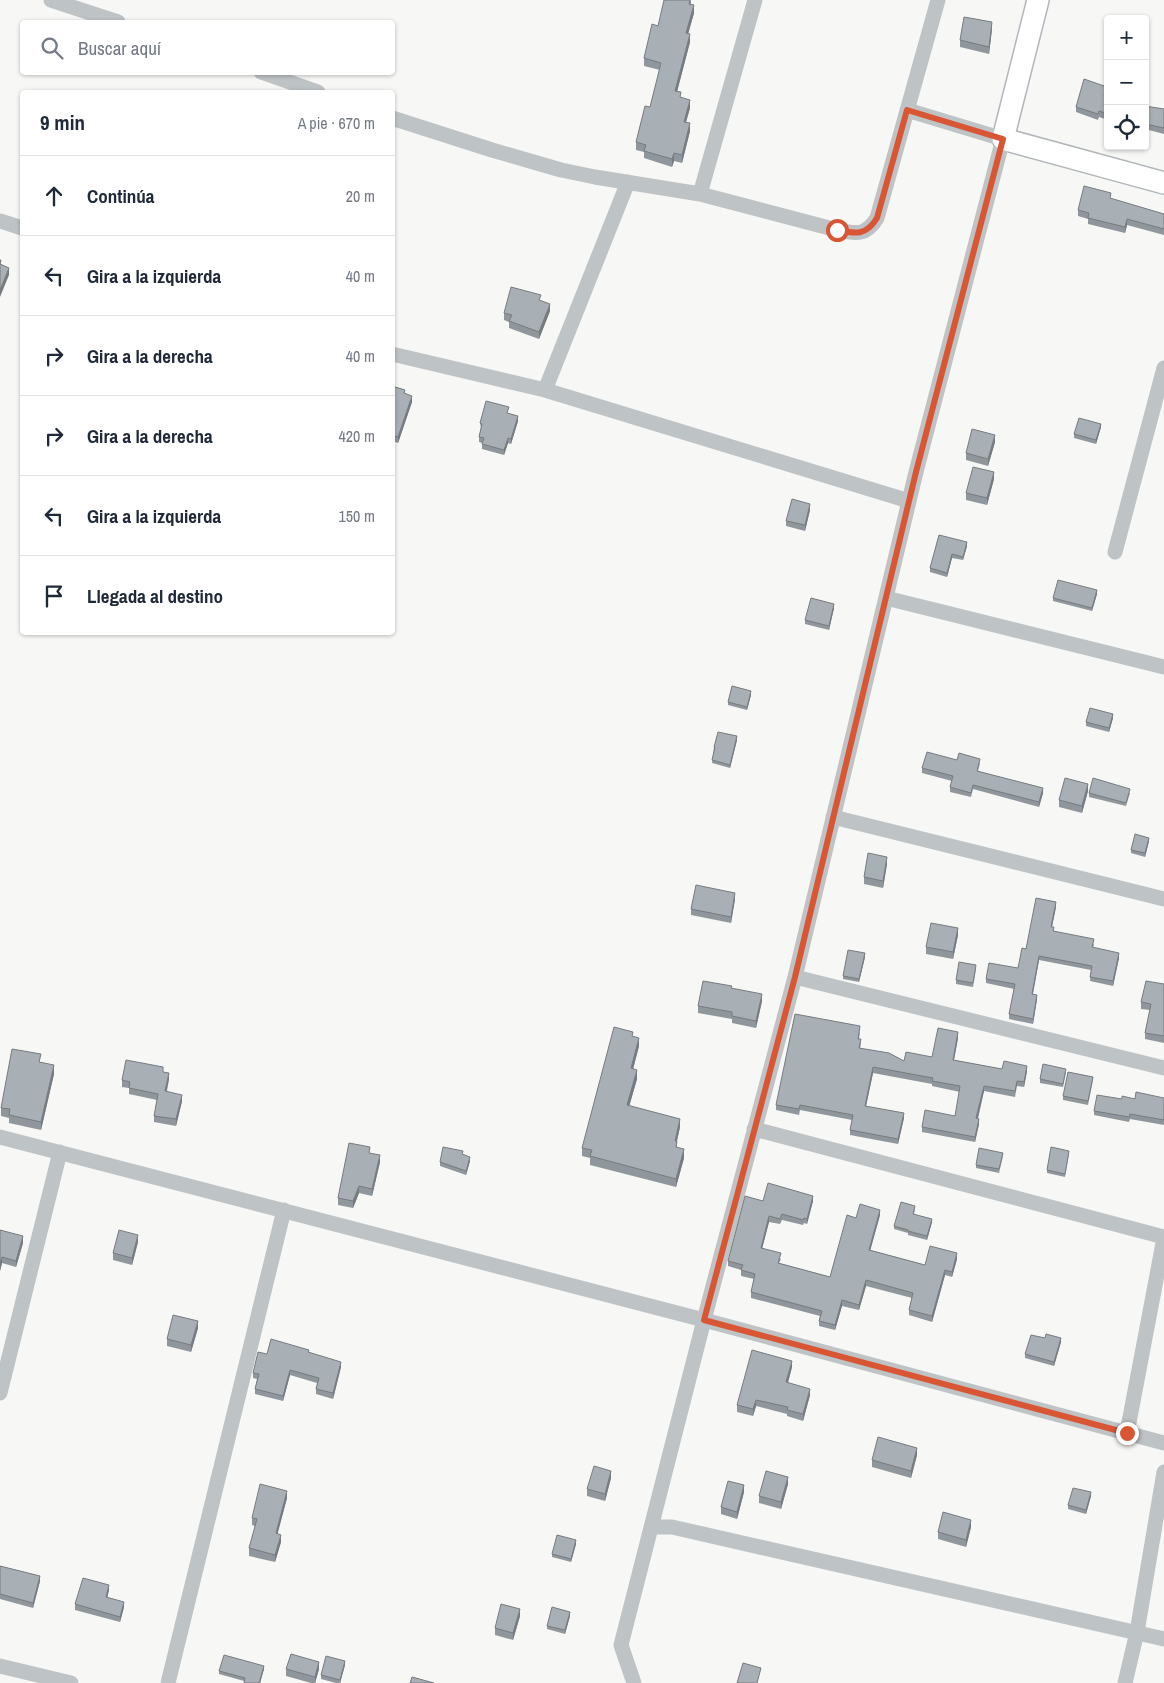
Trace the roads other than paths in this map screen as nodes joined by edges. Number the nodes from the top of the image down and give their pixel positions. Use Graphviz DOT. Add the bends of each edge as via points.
graph roads {
  1 [pos="51,0"];
  2 [pos="755,0"];
  3 [pos="938,0"];
  4 [pos="1038,0"];
  5 [pos="112,20"];
  6 [pos="270,75"];
  7 [pos="312,90"];
  8 [pos="907,110"];
  9 [pos="395,119"];
  10 [pos="1003,139"];
  11 [pos="628,182"];
  12 [pos="1164,183"];
  13 [pos="700,194"];
  14 [pos="0,221"];
  15 [pos="20,227"];
  16 [pos="395,355"];
  17 [pos="1164,368"];
  18 [pos="545,390"];
  19 [pos="909,501"];
  20 [pos="1115,552"];
  21 [pos="886,598"];
  22 [pos="1164,667"];
  23 [pos="833,817"];
  24 [pos="1164,899"];
  25 [pos="795,977"];
  26 [pos="1164,1068"];
  27 [pos="754,1129"];
  28 [pos="0,1137"];
  29 [pos="60,1152"];
  30 [pos="284,1210"];
  31 [pos="1164,1238"];
  32 [pos="704,1320"];
  33 [pos="0,1392"];
  34 [pos="1127,1433"];
  35 [pos="1164,1443"];
  36 [pos="1164,1472"];
  37 [pos="652,1527"];
  38 [pos="1137,1632"];
  39 [pos="1164,1639"];
  40 [pos="0,1666"];
  41 [pos="71,1683"];
  42 [pos="168,1683"];
  43 [pos="634,1683"];
  44 [pos="1125,1683"];
  1 -- 5 [label="street"];
  2 -- 13 [label="street"];
  3 -- 8 [label="street"];
  4 -- 10 [label="street"];
  6 -- 7 [label="street"];
  8 -- 10 [label="street"];
  8 -- 13 [label="street" via="877,218 864,232 837,230"];
  9 -- 11 [label="street" via="560,170"];
  10 -- 12 [label="street"];
  10 -- 19 [label="street"];
  11 -- 13 [label="street"];
  11 -- 18 [label="street"];
  14 -- 15 [label="street"];
  16 -- 18 [label="street"];
  17 -- 20 [label="street"];
  18 -- 19 [label="street"];
  19 -- 21 [label="street"];
  21 -- 22 [label="street"];
  21 -- 23 [label="street"];
  23 -- 24 [label="street"];
  23 -- 25 [label="street"];
  25 -- 26 [label="street"];
  25 -- 27 [label="street"];
  27 -- 31 [label="street"];
  27 -- 32 [label="street"];
  28 -- 29 [label="street"];
  29 -- 30 [label="street"];
  29 -- 33 [label="street"];
  30 -- 32 [label="street"];
  30 -- 42 [label="street"];
  31 -- 34 [label="street"];
  32 -- 34 [label="street"];
  32 -- 37 [label="street"];
  34 -- 35 [label="street"];
  36 -- 38 [label="street"];
  37 -- 38 [label="street" via="672,1527"];
  37 -- 43 [label="street" via="621,1645"];
  38 -- 39 [label="street"];
  38 -- 44 [label="street"];
  40 -- 41 [label="street"];
}
